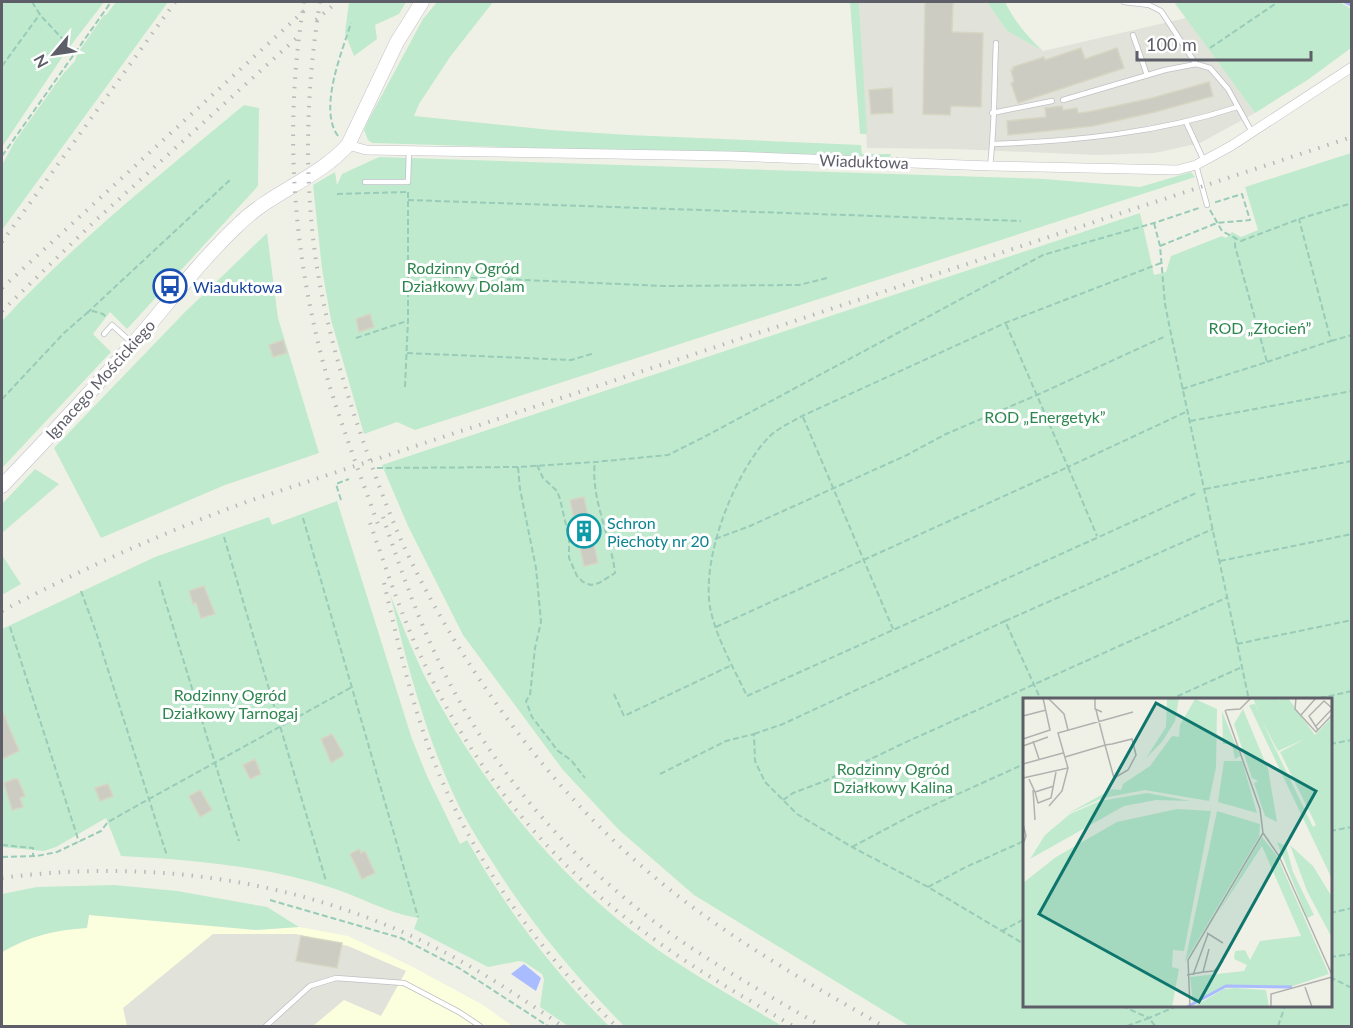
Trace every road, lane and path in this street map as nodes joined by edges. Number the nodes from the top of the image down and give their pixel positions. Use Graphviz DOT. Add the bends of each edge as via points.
graph roads {
  1 [pos="32,2"];
  2 [pos="111,2"];
  3 [pos="422,2"];
  4 [pos="1124,2"];
  5 [pos="1278,2"];
  6 [pos="40,14"];
  7 [pos="351,23"];
  8 [pos="1133,35"];
  9 [pos="996,43"];
  10 [pos="1210,48"];
  11 [pos="74,51"];
  12 [pos="1196,64"];
  13 [pos="2,66"];
  14 [pos="1352,67"];
  15 [pos="1148,75"];
  16 [pos="1063,100"];
  17 [pos="1052,101"];
  18 [pos="1237,107"];
  19 [pos="992,113"];
  20 [pos="1186,122"];
  21 [pos="1252,134"];
  22 [pos="993,144"];
  23 [pos="348,145"];
  24 [pos="409,150"];
  25 [pos="2,156"];
  26 [pos="1200,163"];
  27 [pos="990,166"];
  28 [pos="231,179"];
  29 [pos="364,182"];
  30 [pos="408,182"];
  31 [pos="408,192"];
  32 [pos="337,194"];
  33 [pos="408,200"];
  34 [pos="1352,202"];
  35 [pos="1207,205"];
  36 [pos="1299,219"];
  37 [pos="1021,221"];
  38 [pos="1154,223"];
  39 [pos="1217,223"];
  40 [pos="1235,239"];
  41 [pos="1160,246"];
  42 [pos="1161,263"];
  43 [pos="408,274"];
  44 [pos="828,278"];
  45 [pos="87,313"];
  46 [pos="408,320"];
  47 [pos="1005,323"];
  48 [pos="112,325"];
  49 [pos="104,334"];
  50 [pos="1352,335"];
  51 [pos="1166,336"];
  52 [pos="356,338"];
  53 [pos="1331,341"];
  54 [pos="132,344"];
  55 [pos="406,353"];
  56 [pos="594,353"];
  57 [pos="1268,362"];
  58 [pos="405,387"];
  59 [pos="1182,389"];
  60 [pos="1352,391"];
  61 [pos="1037,395"];
  62 [pos="2,399"];
  63 [pos="1188,411"];
  64 [pos="802,416"];
  65 [pos="1190,421"];
  66 [pos="1352,461"];
  67 [pos="595,462"];
  68 [pos="537,465"];
  69 [pos="518,467"];
  70 [pos="1068,467"];
  71 [pos="377,468"];
  72 [pos="349,479"];
  73 [pos="2,486"];
  74 [pos="834,488"];
  75 [pos="1205,489"];
  76 [pos="1196,493"];
  77 [pos="341,500"];
  78 [pos="303,518"];
  79 [pos="1213,528"];
  80 [pos="1352,534"];
  81 [pos="224,537"];
  82 [pos="1098,537"];
  83 [pos="715,539"];
  84 [pos="864,561"];
  85 [pos="1220,561"];
  86 [pos="159,581"];
  87 [pos="81,591"];
  88 [pos="1228,597"];
  89 [pos="1352,620"];
  90 [pos="1005,621"];
  91 [pos="10,627"];
  92 [pos="716,627"];
  93 [pos="893,629"];
  94 [pos="1237,644"];
  95 [pos="732,665"];
  96 [pos="1242,667"];
  97 [pos="1034,684"];
  98 [pos="352,687"];
  99 [pos="1352,692"];
  100 [pos="614,694"];
  101 [pos="1041,698"];
  102 [pos="1171,698"];
  103 [pos="1249,698"];
  104 [pos="1317,698"];
  105 [pos="281,726"];
  106 [pos="754,734"];
  107 [pos="1352,740"];
  108 [pos="1332,744"];
  109 [pos="215,762"];
  110 [pos="1023,764"];
  111 [pos="660,774"];
  112 [pos="585,778"];
  113 [pos="148,799"];
  114 [pos="783,800"];
  115 [pos="1352,827"];
  116 [pos="1332,831"];
  117 [pos="239,841"];
  118 [pos="1023,841"];
  119 [pos="79,842"];
  120 [pos="2,845"];
  121 [pos="852,847"];
  122 [pos="33,856"];
  123 [pos="167,856"];
  124 [pos="2,857"];
  125 [pos="326,881"];
  126 [pos="928,887"];
  127 [pos="270,900"];
  128 [pos="1352,908"];
  129 [pos="1332,913"];
  130 [pos="418,917"];
  131 [pos="1023,920"];
  132 [pos="1002,931"];
  133 [pos="1023,943"];
  134 [pos="1352,954"];
  135 [pos="1332,957"];
  136 [pos="1332,978"];
  137 [pos="1352,988"];
  138 [pos="1126,1007"];
  139 [pos="1173,1007"];
  140 [pos="1284,1007"];
  141 [pos="1149,1018"];
  142 [pos="266,1026"];
  143 [pos="480,1026"];
  144 [pos="548,1026"];
  145 [pos="1126,1026"];
  146 [pos="1155,1026"];
  147 [pos="1278,1026"];
  1 -- 6 [label="path"];
  2 -- 11 [label="path"];
  3 -- 23 [label="street, Ignacego Mościckiego" via="397,42"];
  4 -- 12 [label="lane" via="1161,11"];
  5 -- 10 [label="path"];
  6 -- 11 [label="path"];
  6 -- 13 [label="path"];
  7 -- 23 [label="path" via="333,82 330,110 336,133"];
  8 -- 15 [label="lane"];
  9 -- 19 [label="lane"];
  11 -- 25 [label="path"];
  12 -- 15 [label="lane"];
  12 -- 18 [label="lane" via="1210,68"];
  14 -- 21 [label="street, Wiaduktowa"];
  15 -- 16 [label="lane"];
  17 -- 19 [label="lane"];
  18 -- 20 [label="lane"];
  18 -- 21 [label="lane"];
  19 -- 22 [label="lane"];
  20 -- 22 [label="lane" via="1078,139"];
  20 -- 26 [label="lane"];
  21 -- 26 [label="street, Wiaduktowa"];
  22 -- 27 [label="lane"];
  23 -- 24 [label="street, Wiaduktowa" via="366,150"];
  23 -- 54 [label="street, Ignacego Mościckiego" via="306,179 254,209"];
  24 -- 27 [label="street, Wiaduktowa"];
  24 -- 30 [label="lane"];
  26 -- 27 [label="street, Wiaduktowa" via="1177,170 1152,171"];
  26 -- 35 [label="lane"];
  28 -- 45 [label="path"];
  29 -- 30 [label="lane"];
  30 -- 31 [label="path"];
  31 -- 32 [label="path"];
  31 -- 33 [label="path"];
  33 -- 37 [label="path"];
  33 -- 43 [label="path"];
  34 -- 36 [label="path"];
  35 -- 38 [label="path"];
  35 -- 39 [label="path"];
  35 -- 39 [label="path" via="1242,194 1250,220"];
  36 -- 40 [label="path" via="1241,241"];
  36 -- 53 [label="path"];
  38 -- 41 [label="path"];
  38 -- 67 [label="path" via="1043,255 668,455"];
  39 -- 40 [label="path"];
  39 -- 41 [label="path"];
  40 -- 57 [label="path"];
  41 -- 42 [label="path"];
  42 -- 47 [label="path"];
  42 -- 59 [label="path"];
  43 -- 44 [label="path" via="665,286 799,285"];
  43 -- 46 [label="path"];
  45 -- 48 [label="path" via="103,314"];
  45 -- 62 [label="path"];
  46 -- 52 [label="path"];
  46 -- 55 [label="path"];
  47 -- 61 [label="path"];
  47 -- 64 [label="path"];
  48 -- 49 [label="lane"];
  48 -- 54 [label="lane"];
  50 -- 53 [label="path"];
  51 -- 61 [label="path"];
  53 -- 57 [label="path"];
  54 -- 73 [label="street, Ignacego Mościckiego"];
  55 -- 56 [label="path" via="571,360"];
  55 -- 58 [label="path"];
  57 -- 59 [label="path"];
  59 -- 63 [label="path"];
  60 -- 65 [label="path"];
  61 -- 70 [label="path"];
  61 -- 74 [label="path"];
  63 -- 65 [label="path"];
  63 -- 70 [label="path"];
  64 -- 74 [label="path"];
  64 -- 83 [label="path" via="773,433 752,458"];
  65 -- 75 [label="path"];
  66 -- 75 [label="path"];
  67 -- 68 [label="path"];
  67 -- 68 [label="path" via="593,477 615,573 591,585 583,582 572,567 570,538 560,499"];
  68 -- 69 [label="path"];
  69 -- 71 [label="path"];
  69 -- 112 [label="path" via="541,622 526,701 532,717 558,751"];
  70 -- 82 [label="path"];
  70 -- 84 [label="path"];
  72 -- 77 [label="path" via="336,484"];
  74 -- 83 [label="path"];
  74 -- 84 [label="path"];
  75 -- 79 [label="path"];
  76 -- 82 [label="path"];
  78 -- 98 [label="path"];
  79 -- 85 [label="path"];
  79 -- 90 [label="path"];
  80 -- 85 [label="path"];
  81 -- 105 [label="path"];
  82 -- 93 [label="path"];
  83 -- 92 [label="path" via="709,599"];
  84 -- 92 [label="path"];
  84 -- 93 [label="path"];
  85 -- 88 [label="path"];
  86 -- 109 [label="path"];
  87 -- 113 [label="path"];
  88 -- 94 [label="path"];
  88 -- 97 [label="path"];
  89 -- 94 [label="path"];
  90 -- 97 [label="path"];
  90 -- 106 [label="path"];
  91 -- 119 [label="path"];
  92 -- 95 [label="path"];
  93 -- 95 [label="path" via="747,696"];
  94 -- 96 [label="path"];
  95 -- 100 [label="path" via="624,716"];
  96 -- 102 [label="path"];
  96 -- 103 [label="path"];
  97 -- 101 [label="path"];
  97 -- 114 [label="path"];
  98 -- 105 [label="path"];
  98 -- 130 [label="path"];
  99 -- 104 [label="path"];
  105 -- 109 [label="path"];
  105 -- 125 [label="path"];
  106 -- 111 [label="path" via="726,741"];
  106 -- 114 [label="path" via="755,761 765,782"];
  107 -- 108 [label="path"];
  109 -- 113 [label="path"];
  109 -- 117 [label="path"];
  110 -- 121 [label="path"];
  113 -- 119 [label="path"];
  113 -- 123 [label="path"];
  114 -- 121 [label="path" via="797,814"];
  115 -- 116 [label="path"];
  118 -- 126 [label="path"];
  119 -- 122 [label="path" via="57,852"];
  120 -- 122 [label="path" via="33,848"];
  121 -- 126 [label="path"];
  122 -- 124 [label="path"];
  126 -- 132 [label="path"];
  127 -- 144 [label="path" via="401,938 459,968"];
  128 -- 129 [label="path"];
  131 -- 132 [label="path"];
  132 -- 133 [label="path"];
  134 -- 135 [label="path"];
  136 -- 137 [label="path"];
  138 -- 141 [label="path"];
  139 -- 141 [label="path"];
  140 -- 147 [label="path"];
  141 -- 145 [label="path"];
  141 -- 146 [label="path"];
  142 -- 143 [label="lane" via="310,986 336,978 405,983"];
}
